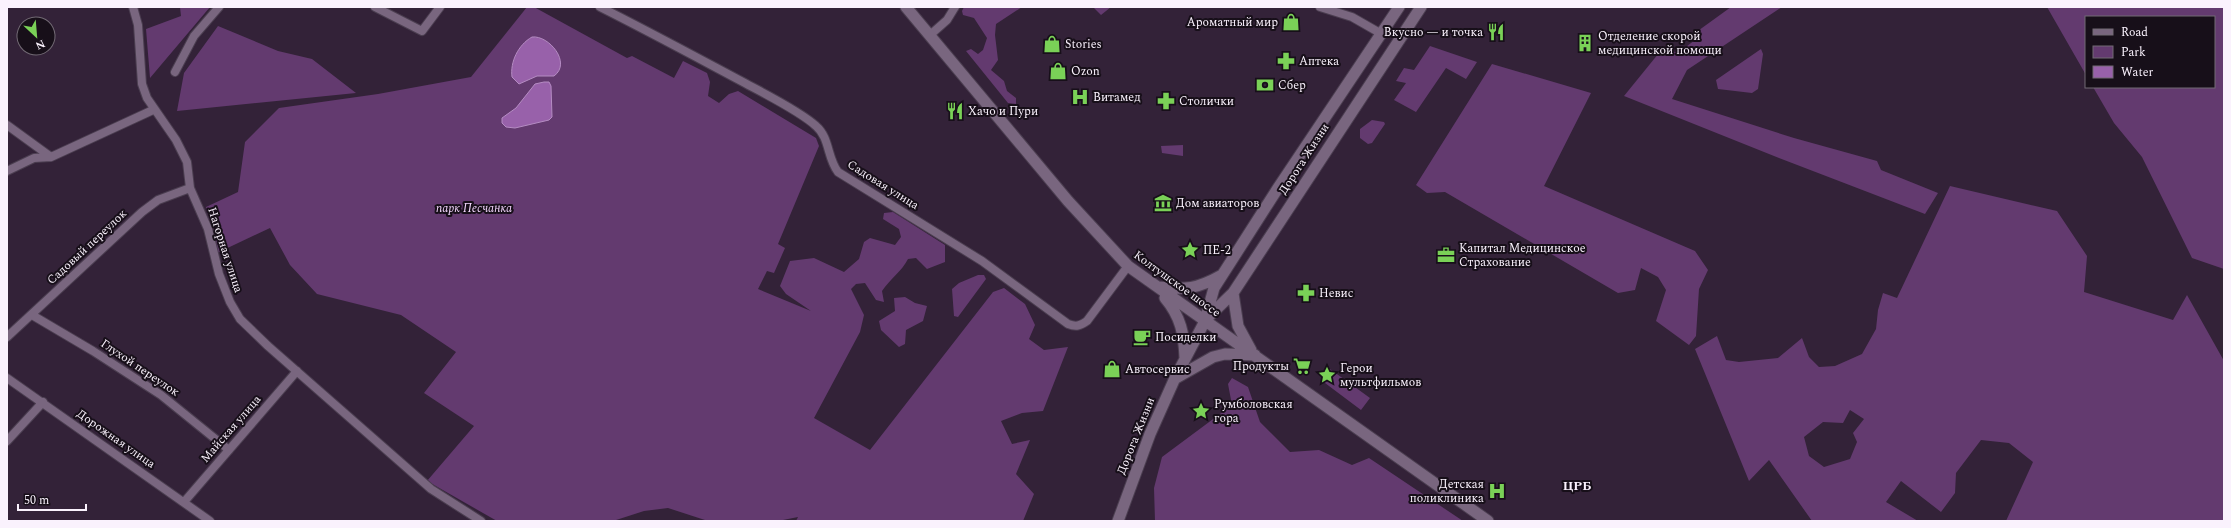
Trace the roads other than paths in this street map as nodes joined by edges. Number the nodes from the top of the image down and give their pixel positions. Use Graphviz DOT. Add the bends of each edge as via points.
graph roads {
  1 [pos="133,7"];
  2 [pos="219,7"];
  3 [pos="375,7"];
  4 [pos="440,7"];
  5 [pos="600,7"];
  6 [pos="906,7"];
  7 [pos="955,7"];
  8 [pos="1320,7"];
  9 [pos="1399,7"];
  10 [pos="1421,7"];
  11 [pos="1380,33"];
  12 [pos="930,35"];
  13 [pos="175,72"];
  14 [pos="153,110"];
  15 [pos="7,125"];
  16 [pos="51,157"];
  17 [pos="7,171"];
  18 [pos="190,188"];
  19 [pos="1128,266"];
  20 [pos="1222,274"];
  21 [pos="1156,287"];
  22 [pos="1233,293"];
  23 [pos="32,315"];
  24 [pos="1205,320"];
  25 [pos="7,337"];
  26 [pos="1255,355"];
  27 [pos="1185,359"];
  28 [pos="297,371"];
  29 [pos="7,378"];
  30 [pos="1175,378"];
  31 [pos="43,402"];
  32 [pos="7,441"];
  33 [pos="229,450"];
  34 [pos="184,502"];
  35 [pos="210,521"];
  36 [pos="481,521"];
  37 [pos="1118,521"];
  38 [pos="1488,521"];
  1 -- 14 [label="street, Нагорная улица" via="138,26 142,84"];
  2 -- 13 [label="street" via="194,36"];
  3 -- 4 [label="street" via="422,31"];
  5 -- 19 [label="street, Садовая улица" via="808,120 825,138 831,161 838,172 982,260 1068,324 1075,326 1087,321"];
  6 -- 12 [label="main road, Колтушское шоссе"];
  7 -- 12 [label="street" via="947,20"];
  8 -- 11 [label="street" via="1352,17"];
  9 -- 11 [label="main road, Дорога Жизни"];
  10 -- 22 [label="main road, Дорога Жизни"];
  11 -- 20 [label="main road, Дорога Жизни"];
  12 -- 19 [label="main road, Колтушское шоссе" via="1068,201"];
  14 -- 16 [label="street"];
  14 -- 18 [label="street, Нагорная улица" via="176,140 187,162"];
  15 -- 16 [label="street"];
  16 -- 17 [label="street" via="34,158"];
  18 -- 23 [label="street, Садовый переулок" via="158,200 142,212"];
  18 -- 28 [label="street, Нагорная улица" via="208,229 219,274 230,302 250,329"];
  19 -- 21 [label="main road, Колтушское шоссе"];
  20 -- 21 [label="main road" via="1192,289"];
  20 -- 24 [label="main road, Дорога Жизни" via="1214,288"];
  21 -- 24 [label="main road, Колтушское шоссе"];
  21 -- 27 [label="main road" via="1174,309 1180,321 1184,333"];
  22 -- 24 [label="main road, Дорога Жизни"];
  22 -- 26 [label="main road" via="1238,326"];
  23 -- 25 [label="street, Садовый переулок"];
  23 -- 33 [label="street, Глухой переулок" via="93,350 161,395"];
  24 -- 26 [label="main road, Колтушское шоссе"];
  24 -- 27 [label="main road, Дорога Жизни"];
  26 -- 30 [label="main road" via="1225,354 1213,357"];
  26 -- 38 [label="main road, Колтушское шоссе"];
  27 -- 30 [label="main road, Дорога Жизни"];
  28 -- 33 [label="street, Майская улица"];
  28 -- 36 [label="street, Нагорная улица" via="431,489"];
  29 -- 31 [label="street, Дорожная улица"];
  30 -- 37 [label="main road, Дорога Жизни" via="1150,434"];
  31 -- 32 [label="street"];
  31 -- 34 [label="street, Дорожная улица"];
  33 -- 34 [label="street, Майская улица"];
  34 -- 35 [label="street, Дорожная улица"];
}
